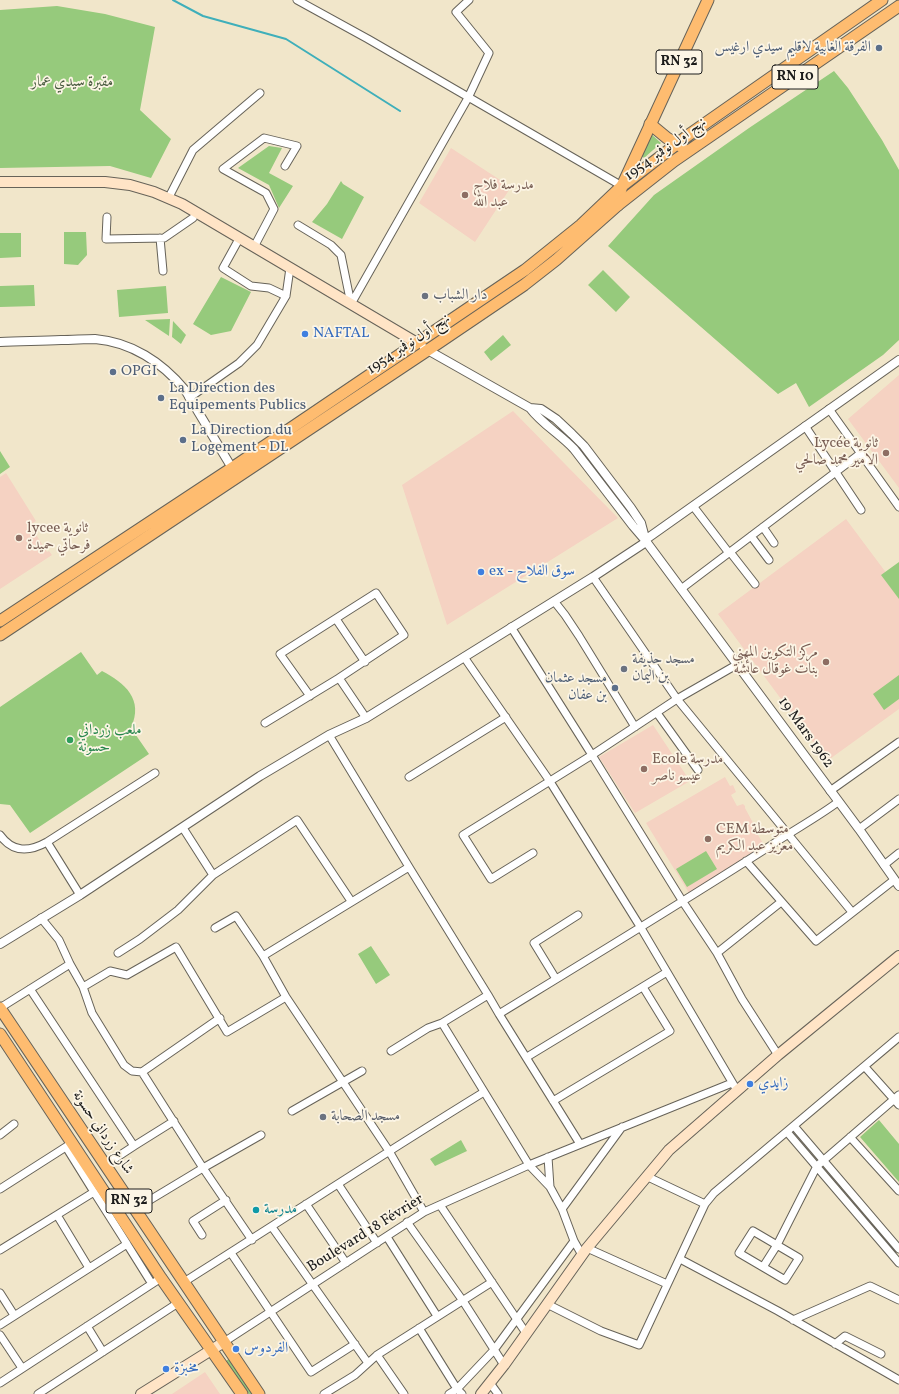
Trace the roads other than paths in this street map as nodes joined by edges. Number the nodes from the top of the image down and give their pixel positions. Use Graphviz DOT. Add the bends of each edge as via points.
graph roads {
  1 [pos="297,0"];
  2 [pos="469,0"];
  3 [pos="708,0"];
  4 [pos="882,0"];
  5 [pos="899,6"];
  6 [pos="260,93"];
  7 [pos="468,98"];
  8 [pos="654,127"];
  9 [pos="690,134"];
  10 [pos="676,144"];
  11 [pos="692,149"];
  12 [pos="285,166"];
  13 [pos="0,182"];
  14 [pos="622,186"];
  15 [pos="169,198"];
  16 [pos="618,205"];
  17 [pos="107,217"];
  18 [pos="193,218"];
  19 [pos="298,225"];
  20 [pos="160,238"];
  21 [pos="239,239"];
  22 [pos="254,247"];
  23 [pos="290,268"];
  24 [pos="163,271"];
  25 [pos="286,296"];
  26 [pos="351,304"];
  27 [pos="0,342"];
  28 [pos="417,343"];
  29 [pos="428,350"];
  30 [pos="899,360"];
  31 [pos="367,377"];
  32 [pos="374,386"];
  33 [pos="189,398"];
  34 [pos="829,409"];
  35 [pos="304,426"];
  36 [pos="805,426"];
  37 [pos="861,454"];
  38 [pos="232,468"];
  39 [pos="836,472"];
  40 [pos="693,506"];
  41 [pos="899,507"];
  42 [pos="861,510"];
  43 [pos="763,527"];
  44 [pos="148,529"];
  45 [pos="751,536"];
  46 [pos="646,541"];
  47 [pos="774,543"];
  48 [pos="730,552"];
  49 [pos="769,560"];
  50 [pos="593,577"];
  51 [pos="755,584"];
  52 [pos="681,589"];
  53 [pos="554,601"];
  54 [pos="336,619"];
  55 [pos="0,621"];
  56 [pos="510,627"];
  57 [pos="0,635"];
  58 [pos="464,657"];
  59 [pos="365,662"];
  60 [pos="738,664"];
  61 [pos="339,678"];
  62 [pos="310,696"];
  63 [pos="677,699"];
  64 [pos="657,712"];
  65 [pos="506,717"];
  66 [pos="366,718"];
  67 [pos="265,724"];
  68 [pos="635,727"];
  69 [pos="329,735"];
  70 [pos="899,742"];
  71 [pos="592,755"];
  72 [pos="698,770"];
  73 [pos="155,773"];
  74 [pos="409,777"];
  75 [pos="549,780"];
  76 [pos="830,790"];
  77 [pos="899,799"];
  78 [pos="838,802"];
  79 [pos="183,828"];
  80 [pos="859,829"];
  81 [pos="788,833"];
  82 [pos="0,836"];
  83 [pos="47,842"];
  84 [pos="533,853"];
  85 [pos="899,853"];
  86 [pos="746,861"];
  87 [pos="884,865"];
  88 [pos="408,867"];
  89 [pos="213,875"];
  90 [pos="897,883"];
  91 [pos="80,895"];
  92 [pos="351,901"];
  93 [pos="683,902"];
  94 [pos="781,902"];
  95 [pos="852,912"];
  96 [pos="578,915"];
  97 [pos="41,918"];
  98 [pos="215,928"];
  99 [pos="641,928"];
  100 [pos="0,944"];
  101 [pos="118,953"];
  102 [pos="717,953"];
  103 [pos="263,956"];
  104 [pos="899,956"];
  105 [pos="70,964"];
  106 [pos="667,972"];
  107 [pos="556,979"];
  108 [pos="83,987"];
  109 [pos="643,987"];
  110 [pos="30,989"];
  111 [pos="488,995"];
  112 [pos="286,997"];
  113 [pos="0,1008"];
  114 [pos="499,1014"];
  115 [pos="220,1018"];
  116 [pos="442,1023"];
  117 [pos="899,1038"];
  118 [pos="1,1039"];
  119 [pos="391,1051"];
  120 [pos="778,1055"];
  121 [pos="527,1057"];
  122 [pos="865,1067"];
  123 [pos="362,1071"];
  124 [pos="142,1072"];
  125 [pos="343,1081"];
  126 [pos="735,1086"];
  127 [pos="484,1092"];
  128 [pos="897,1100"];
  129 [pos="553,1101"];
  130 [pos="292,1111"];
  131 [pos="174,1121"];
  132 [pos="14,1124"];
  133 [pos="794,1126"];
  134 [pos="622,1127"];
  135 [pos="787,1132"];
  136 [pos="0,1135"];
  137 [pos="261,1136"];
  138 [pos="850,1137"];
  139 [pos="580,1144"];
  140 [pos="69,1145"];
  141 [pos="134,1146"];
  142 [pos="389,1151"];
  143 [pos="548,1158"];
  144 [pos="823,1160"];
  145 [pos="105,1165"];
  146 [pos="529,1165"];
  147 [pos="817,1166"];
  148 [pos="203,1168"];
  149 [pos="646,1176"];
  150 [pos="338,1184"];
  151 [pos="550,1187"];
  152 [pos="0,1189"];
  153 [pos="899,1191"];
  154 [pos="94,1192"];
  155 [pos="226,1200"];
  156 [pos="306,1204"];
  157 [pos="705,1204"];
  158 [pos="440,1205"];
  159 [pos="134,1208"];
  160 [pos="562,1209"];
  161 [pos="424,1212"];
  162 [pos="57,1215"];
  163 [pos="121,1217"];
  164 [pos="407,1222"];
  165 [pos="272,1227"];
  166 [pos="202,1235"];
  167 [pos="387,1237"];
  168 [pos="252,1240"];
  169 [pos="574,1241"];
  170 [pos="377,1243"];
  171 [pos="127,1244"];
  172 [pos="776,1245"];
  173 [pos="899,1249"];
  174 [pos="0,1250"];
  175 [pos="584,1252"];
  176 [pos="231,1253"];
  177 [pos="897,1258"];
  178 [pos="680,1259"];
  179 [pos="346,1263"];
  180 [pos="763,1267"];
  181 [pos="90,1268"];
  182 [pos="162,1278"];
  183 [pos="492,1282"];
  184 [pos="152,1284"];
  185 [pos="314,1284"];
  186 [pos="667,1284"];
  187 [pos="186,1285"];
  188 [pos="0,1293"];
  189 [pos="177,1300"];
  190 [pos="899,1300"];
  191 [pos="463,1301"];
  192 [pos="547,1304"];
  193 [pos="270,1311"];
  194 [pos="14,1315"];
  195 [pos="437,1316"];
  196 [pos="518,1320"];
  197 [pos="793,1320"];
  198 [pos="0,1325"];
  199 [pos="87,1326"];
  200 [pos="419,1328"];
  201 [pos="526,1332"];
  202 [pos="0,1335"];
  203 [pos="224,1342"];
  204 [pos="354,1344"];
  205 [pos="835,1344"];
  206 [pos="211,1350"];
  207 [pos="494,1350"];
  208 [pos="103,1352"];
  209 [pos="880,1354"];
  210 [pos="377,1355"];
  211 [pos="368,1363"];
  212 [pos="504,1365"];
  213 [pos="22,1368"];
  214 [pos="899,1380"];
  215 [pos="0,1383"];
  216 [pos="490,1383"];
  217 [pos="334,1391"];
  218 [pos="460,1391"];
  219 [pos="38,1394"];
  220 [pos="141,1394"];
  221 [pos="242,1394"];
  222 [pos="259,1394"];
  223 [pos="324,1394"];
  224 [pos="404,1394"];
  225 [pos="449,1394"];
  226 [pos="481,1394"];
  227 [pos="498,1394"];
  1 -- 7 [label="street" via="368,38"];
  2 -- 7 [label="street" via="456,12 489,54"];
  3 -- 8 [label="main road, RN 32"];
  4 -- 9 [label="main road, نهج أول نوفمبر 1954 / RN 10"];
  5 -- 11 [label="main road, نهج أول نوفمبر 1954 / RN 10"];
  6 -- 15 [label="street" via="193,150"];
  7 -- 14 [label="street"];
  7 -- 26 [label="street"];
  8 -- 9 [label="main road" via="674,134"];
  8 -- 10 [label="main road"];
  8 -- 14 [label="main road, RN 32"];
  9 -- 10 [label="main road, نهج أول نوفمبر 1954 / RN 10"];
  10 -- 11 [label="main road"];
  10 -- 14 [label="main road, نهج أول نوفمبر 1954 / RN 10"];
  11 -- 16 [label="main road, نهج أول نوفمبر 1954 / RN 10"];
  12 -- 22 [label="street" via="297,146 264,138 223,169 266,193 274,209"];
  13 -- 15 [label="main road" via="105,182 130,185"];
  14 -- 16 [label="main road, RN 32"];
  14 -- 28 [label="main road, نهج أول نوفمبر 1954 / RN 10" via="581,225 525,270"];
  15 -- 21 [label="main road"];
  16 -- 29 [label="main road, نهج أول نوفمبر 1954 / RN 10" via="538,275"];
  17 -- 20 [label="street" via="106,239"];
  18 -- 20 [label="street" via="164,238"];
  19 -- 26 [label="street" via="331,245 341,255"];
  20 -- 24 [label="street"];
  21 -- 22 [label="main road"];
  21 -- 25 [label="street" via="223,268 251,286 269,288"];
  22 -- 23 [label="main road"];
  23 -- 25 [label="street"];
  23 -- 26 [label="main road"];
  25 -- 33 [label="street" via="250,354"];
  26 -- 28 [label="main road"];
  27 -- 33 [label="street" via="93,339 116,342 157,362 176,380"];
  28 -- 29 [label="street, 19 Mars 1962"];
  28 -- 31 [label="main road, نهج أول نوفمبر 1954 / RN 10"];
  29 -- 32 [label="main road, نهج أول نوفمبر 1954 / RN 10"];
  29 -- 46 [label="street, 19 Mars 1962" via="530,408 574,449"];
  30 -- 34 [label="street"];
  31 -- 32 [label="main road"];
  31 -- 35 [label="main road, نهج أول نوفمبر 1954 / RN 10"];
  32 -- 35 [label="main road, نهج أول نوفمبر 1954 / RN 10"];
  33 -- 38 [label="street"];
  34 -- 36 [label="street"];
  34 -- 37 [label="street"];
  35 -- 38 [label="main road, نهج أول نوفمبر 1954 / RN 10"];
  35 -- 44 [label="main road, نهج أول نوفمبر 1954 / RN 10"];
  36 -- 39 [label="street"];
  36 -- 40 [label="street"];
  37 -- 39 [label="street"];
  37 -- 41 [label="street"];
  38 -- 44 [label="main road, نهج أول نوفمبر 1954 / RN 10"];
  39 -- 42 [label="street"];
  39 -- 43 [label="street"];
  40 -- 46 [label="street"];
  40 -- 48 [label="street"];
  43 -- 45 [label="street"];
  43 -- 47 [label="street"];
  44 -- 55 [label="main road, نهج أول نوفمبر 1954 / RN 10"];
  44 -- 57 [label="main road, نهج أول نوفمبر 1954 / RN 10"];
  45 -- 48 [label="street"];
  45 -- 49 [label="street"];
  46 -- 50 [label="street"];
  46 -- 52 [label="street, 19 Mars 1962"];
  48 -- 51 [label="street"];
  48 -- 52 [label="street"];
  50 -- 53 [label="street"];
  50 -- 63 [label="street"];
  52 -- 60 [label="street, 19 Mars 1962"];
  53 -- 56 [label="street"];
  53 -- 68 [label="street" via="579,636"];
  54 -- 59 [label="street"];
  54 -- 59 [label="street" via="376,593 404,635"];
  54 -- 62 [label="street" via="280,654"];
  56 -- 58 [label="street"];
  56 -- 71 [label="street"];
  58 -- 65 [label="street"];
  58 -- 66 [label="street"];
  59 -- 61 [label="street"];
  60 -- 63 [label="street"];
  60 -- 76 [label="street, 19 Mars 1962"];
  61 -- 62 [label="street"];
  61 -- 66 [label="street"];
  62 -- 67 [label="street"];
  63 -- 64 [label="street"];
  63 -- 81 [label="street"];
  64 -- 68 [label="street"];
  64 -- 72 [label="street"];
  65 -- 74 [label="street"];
  65 -- 75 [label="street"];
  66 -- 69 [label="street"];
  68 -- 71 [label="street"];
  69 -- 79 [label="street" via="260,776"];
  69 -- 88 [label="street"];
  70 -- 76 [label="street"];
  71 -- 75 [label="street"];
  71 -- 93 [label="street"];
  73 -- 83 [label="street"];
  75 -- 84 [label="street" via="463,835 491,879"];
  75 -- 99 [label="street"];
  76 -- 78 [label="street, 19 Mars 1962"];
  77 -- 80 [label="street"];
  78 -- 80 [label="street, 19 Mars 1962"];
  78 -- 81 [label="street" via="816,818"];
  79 -- 89 [label="street"];
  79 -- 91 [label="street"];
  80 -- 87 [label="street, 19 Mars 1962"];
  81 -- 86 [label="street"];
  81 -- 95 [label="street"];
  82 -- 83 [label="street" via="14,848 24,850 33,849"];
  83 -- 91 [label="street"];
  85 -- 87 [label="street"];
  86 -- 93 [label="street"];
  86 -- 94 [label="street"];
  87 -- 90 [label="street, 19 Mars 1962"];
  88 -- 92 [label="street"];
  88 -- 111 [label="street"];
  89 -- 92 [label="street" via="297,820"];
  89 -- 101 [label="street" via="178,910"];
  90 -- 95 [label="street"];
  91 -- 97 [label="street"];
  92 -- 103 [label="street"];
  93 -- 99 [label="street"];
  93 -- 102 [label="street"];
  94 -- 95 [label="street" via="816,941"];
  94 -- 102 [label="street"];
  96 -- 107 [label="street" via="534,943"];
  97 -- 100 [label="street"];
  97 -- 105 [label="street" via="59,940"];
  98 -- 103 [label="street" via="236,916"];
  99 -- 106 [label="street"];
  99 -- 107 [label="street"];
  102 -- 120 [label="street" via="742,999"];
  103 -- 112 [label="street"];
  104 -- 120 [label="main road"];
  105 -- 108 [label="street"];
  105 -- 110 [label="street"];
  106 -- 109 [label="street"];
  106 -- 126 [label="street"];
  107 -- 114 [label="street"];
  108 -- 115 [label="street" via="110,971 126,975 176,947"];
  108 -- 124 [label="street" via="92,1013 124,1065 132,1071"];
  109 -- 121 [label="street"];
  109 -- 129 [label="street" via="670,1031"];
  110 -- 113 [label="street"];
  110 -- 141 [label="street"];
  111 -- 114 [label="street"];
  111 -- 116 [label="street"];
  112 -- 115 [label="street" via="227,1032"];
  112 -- 125 [label="street"];
  113 -- 145 [label="main road, شارع زرداني حسونة / RN 32"];
  114 -- 121 [label="street"];
  115 -- 124 [label="street"];
  116 -- 119 [label="street" via="428,1028"];
  116 -- 127 [label="street"];
  117 -- 122 [label="street"];
  118 -- 140 [label="main road, شارع زرداني حسونة / RN 32"];
  120 -- 126 [label="main road"];
  121 -- 129 [label="street"];
  122 -- 128 [label="street"];
  122 -- 133 [label="street"];
  123 -- 125 [label="street"];
  124 -- 131 [label="street"];
  125 -- 130 [label="street"];
  125 -- 142 [label="street"];
  126 -- 134 [label="street, Boulevard 18 Février"];
  126 -- 149 [label="main road"];
  127 -- 142 [label="street"];
  127 -- 146 [label="street"];
  128 -- 138 [label="street"];
  129 -- 139 [label="street"];
  131 -- 141 [label="street"];
  131 -- 148 [label="street"];
  132 -- 136 [label="street"];
  133 -- 135 [label="street"];
  133 -- 144 [label="street"];
  134 -- 139 [label="street, Boulevard 18 Février"];
  134 -- 160 [label="street"];
  135 -- 147 [label="street"];
  135 -- 157 [label="street" via="719,1188"];
  137 -- 148 [label="street"];
  138 -- 144 [label="street"];
  138 -- 153 [label="street"];
  139 -- 143 [label="street, Boulevard 18 Février"];
  140 -- 152 [label="street"];
  140 -- 154 [label="street"];
  140 -- 163 [label="main road, شارع زرداني حسونة / RN 32"];
  141 -- 145 [label="street"];
  142 -- 150 [label="street"];
  142 -- 161 [label="street"];
  143 -- 146 [label="street, Boulevard 18 Février"];
  143 -- 151 [label="street"];
  144 -- 147 [label="street"];
  144 -- 173 [label="street"];
  145 -- 159 [label="main road, شارع زرداني حسونة / RN 32"];
  146 -- 151 [label="street"];
  146 -- 158 [label="street, Boulevard 18 Février"];
  147 -- 172 [label="street"];
  147 -- 177 [label="street"];
  148 -- 155 [label="street"];
  148 -- 159 [label="street"];
  149 -- 157 [label="street"];
  149 -- 175 [label="main road"];
  150 -- 156 [label="street"];
  150 -- 170 [label="street"];
  151 -- 160 [label="street"];
  154 -- 162 [label="street"];
  154 -- 171 [label="street"];
  155 -- 166 [label="street" via="193,1221"];
  155 -- 168 [label="street"];
  156 -- 165 [label="street"];
  156 -- 179 [label="street"];
  157 -- 178 [label="street"];
  158 -- 161 [label="street, Boulevard 18 Février"];
  158 -- 183 [label="street"];
  159 -- 163 [label="main road"];
  159 -- 187 [label="main road, شارع زرداني حسونة / RN 32"];
  160 -- 169 [label="street"];
  161 -- 164 [label="street, Boulevard 18 Février"];
  162 -- 174 [label="street"];
  162 -- 181 [label="street"];
  163 -- 182 [label="main road, شارع زرداني حسونة / RN 32"];
  164 -- 167 [label="street, Boulevard 18 Février"];
  164 -- 191 [label="street"];
  165 -- 168 [label="street"];
  165 -- 185 [label="street"];
  167 -- 170 [label="street, Boulevard 18 Février"];
  167 -- 195 [label="street"];
  168 -- 176 [label="street"];
  169 -- 175 [label="street"];
  169 -- 196 [label="street"];
  170 -- 179 [label="street, Boulevard 18 Février"];
  171 -- 181 [label="street"];
  171 -- 184 [label="street"];
  172 -- 180 [label="street"];
  172 -- 180 [label="street" via="799,1258 785,1280"];
  172 -- 180 [label="street" via="753,1231 739,1253"];
  175 -- 186 [label="street"];
  175 -- 192 [label="main road"];
  176 -- 187 [label="street"];
  176 -- 193 [label="street"];
  178 -- 186 [label="street"];
  178 -- 197 [label="street"];
  179 -- 185 [label="street, Boulevard 18 Février"];
  181 -- 194 [label="street"];
  182 -- 184 [label="street"];
  182 -- 189 [label="main road, شارع زرداني حسونة / RN 32"];
  183 -- 191 [label="street"];
  183 -- 196 [label="street"];
  184 -- 199 [label="street"];
  185 -- 193 [label="street, Boulevard 18 Février"];
  185 -- 204 [label="street"];
  186 -- 192 [label="street" via="638,1345 601,1331"];
  187 -- 189 [label="main road"];
  187 -- 203 [label="main road, شارع زرداني حسونة / RN 32"];
  188 -- 194 [label="street"];
  189 -- 206 [label="main road, شارع زرداني حسونة / RN 32"];
  189 -- 208 [label="street"];
  190 -- 197 [label="street" via="870,1286"];
  191 -- 195 [label="street"];
  191 -- 207 [label="street"];
  192 -- 201 [label="main road"];
  193 -- 203 [label="street, Boulevard 18 Février"];
  193 -- 204 [label="street" via="311,1372"];
  194 -- 198 [label="street"];
  195 -- 200 [label="street"];
  196 -- 201 [label="street"];
  196 -- 207 [label="street"];
  197 -- 205 [label="street"];
  199 -- 208 [label="street"];
  199 -- 213 [label="street"];
  200 -- 210 [label="street"];
  200 -- 218 [label="street"];
  201 -- 212 [label="main road"];
  202 -- 213 [label="street"];
  203 -- 206 [label="main road, Boulevard 18 Février"];
  203 -- 222 [label="main road, شارع زرداني حسونة / RN 32"];
  204 -- 211 [label="street"];
  205 -- 209 [label="street" via="845,1336"];
  205 -- 214 [label="street"];
  206 -- 220 [label="main road, Boulevard 18 Février"];
  206 -- 221 [label="main road, شارع زرداني حسونة / RN 32"];
  207 -- 212 [label="street"];
  207 -- 218 [label="street"];
  208 -- 219 [label="street"];
  210 -- 211 [label="street"];
  210 -- 224 [label="street"];
  211 -- 217 [label="street"];
  212 -- 216 [label="main road"];
  213 -- 215 [label="street"];
  216 -- 226 [label="main road"];
  216 -- 227 [label="street"];
  217 -- 223 [label="street"];
  218 -- 225 [label="street"];
}
